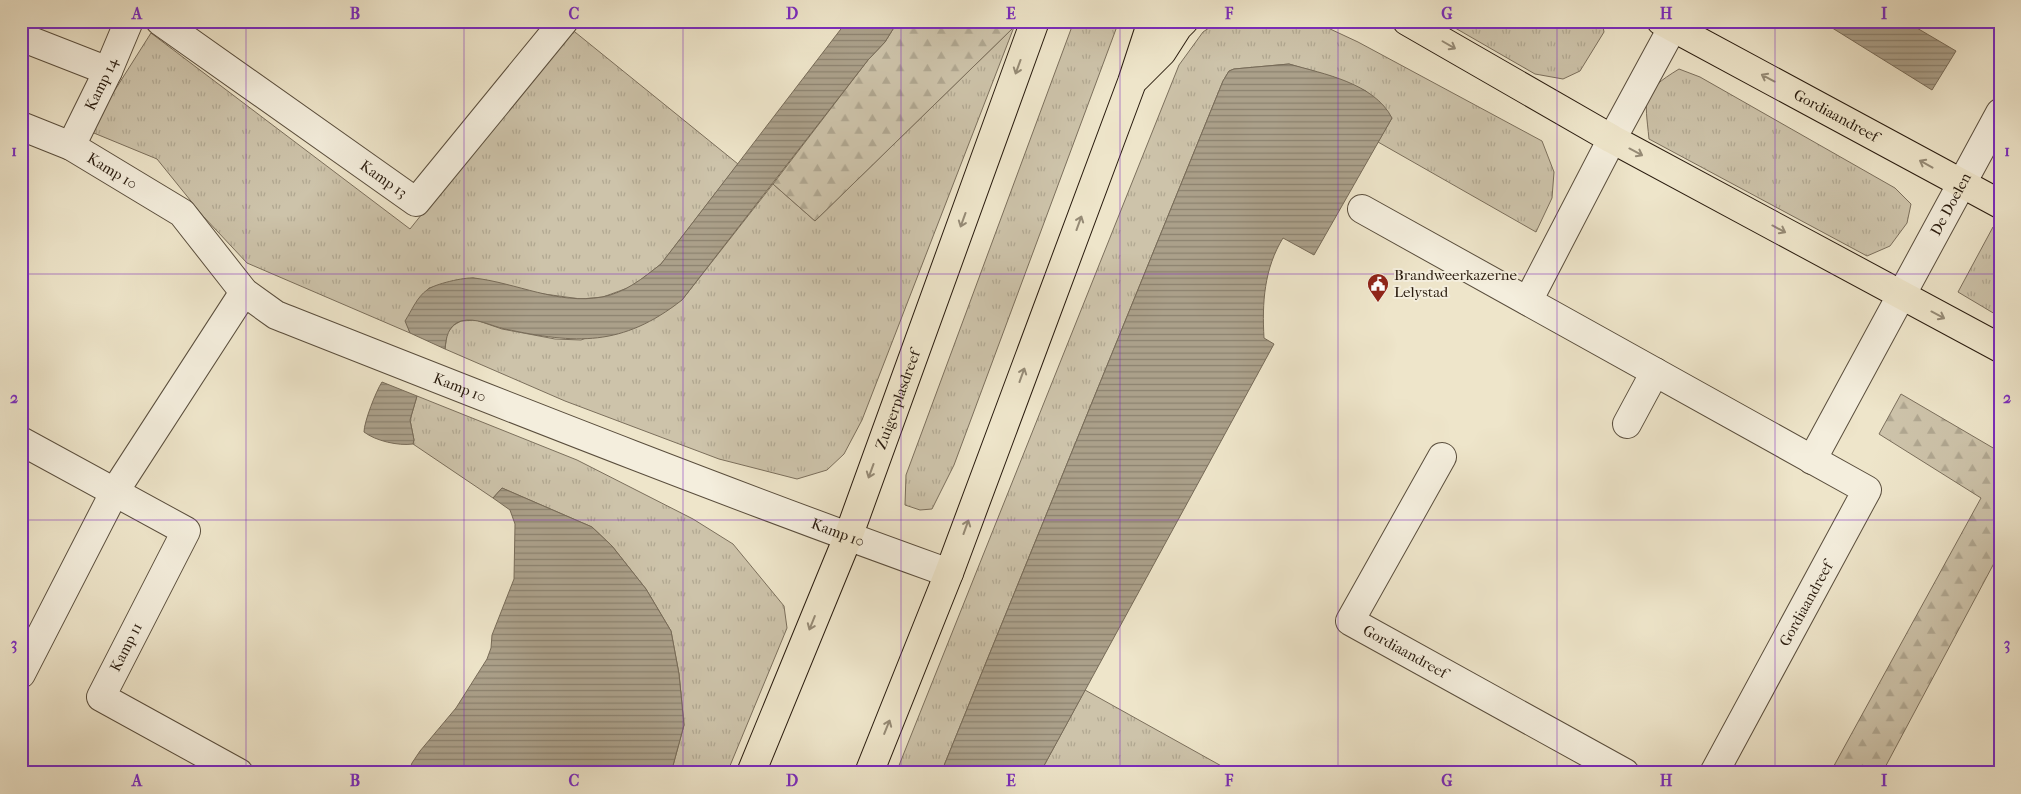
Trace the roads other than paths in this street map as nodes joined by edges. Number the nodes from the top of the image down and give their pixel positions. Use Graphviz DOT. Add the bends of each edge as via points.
graph roads {
  1 [pos="129,21"];
  2 [pos="160,21"];
  3 [pos="564,21"];
  4 [pos="1034,21"];
  5 [pos="1152,21"];
  6 [pos="1184,21"];
  7 [pos="1407,21"];
  8 [pos="1670,23"];
  9 [pos="21,37"];
  10 [pos="108,71"];
  11 [pos="1132,82"];
  12 [pos="2000,113"];
  13 [pos="21,126"];
  14 [pos="1612,139"];
  15 [pos="71,146"];
  16 [pos="1960,183"];
  17 [pos="2000,204"];
  18 [pos="1362,209"];
  19 [pos="244,292"];
  20 [pos="1901,295"];
  21 [pos="1528,300"];
  22 [pos="2000,348"];
  23 [pos="1655,372"];
  24 [pos="1627,424"];
  25 [pos="21,441"];
  26 [pos="1442,456"];
  27 [pos="1812,460"];
  28 [pos="114,491"];
  29 [pos="848,537"];
  30 [pos="949,573"];
  31 [pos="21,674"];
  32 [pos="239,773"];
  33 [pos="751,773"];
  34 [pos="869,773"];
  35 [pos="1624,773"];
  36 [pos="1714,773"];
  1 -- 10 [label="street, Kamp 14"];
  2 -- 3 [label="street, Kamp 13" via="416,202"];
  4 -- 29 [label="main road, Zuigerplasdreef, one-way"];
  5 -- 11 [label="main road"];
  6 -- 11 [label="main road" via="1162,52"];
  7 -- 14 [label="main road, one-way"];
  8 -- 14 [label="street, Gordiaandreef"];
  16 -- 8 [label="main road, Gordiaandreef, one-way"];
  9 -- 10 [label="street"];
  10 -- 15 [label="street, Kamp 14"];
  30 -- 11 [label="main road, one-way"];
  12 -- 16 [label="street, De Doelen"];
  13 -- 15 [label="street, Kamp 10"];
  14 -- 20 [label="main road, one-way"];
  14 -- 21 [label="street, Gordiaandreef"];
  15 -- 19 [label="street, Kamp 10" via="182,213"];
  16 -- 17 [label="main road, Gordiaandreef"];
  16 -- 20 [label="street, De Doelen"];
  18 -- 21 [label="street, Gordiaandreef"];
  19 -- 28 [label="street"];
  19 -- 29 [label="street, Kamp 10" via="276,315"];
  20 -- 22 [label="main road, one-way"];
  20 -- 27 [label="street"];
  21 -- 23 [label="street, Gordiaandreef"];
  23 -- 24 [label="street"];
  23 -- 27 [label="street, Gordiaandreef"];
  25 -- 28 [label="street, Kamp 11"];
  26 -- 35 [label="street, Gordiaandreef" via="1350,622"];
  27 -- 36 [label="street, Gordiaandreef" via="1867,490"];
  28 -- 31 [label="street"];
  28 -- 32 [label="street, Kamp 11" via="186,531 100,697"];
  29 -- 30 [label="street, Kamp 10"];
  29 -- 33 [label="main road, Zuigerplasdreef, one-way"];
  34 -- 30 [label="main road, one-way"];
}
